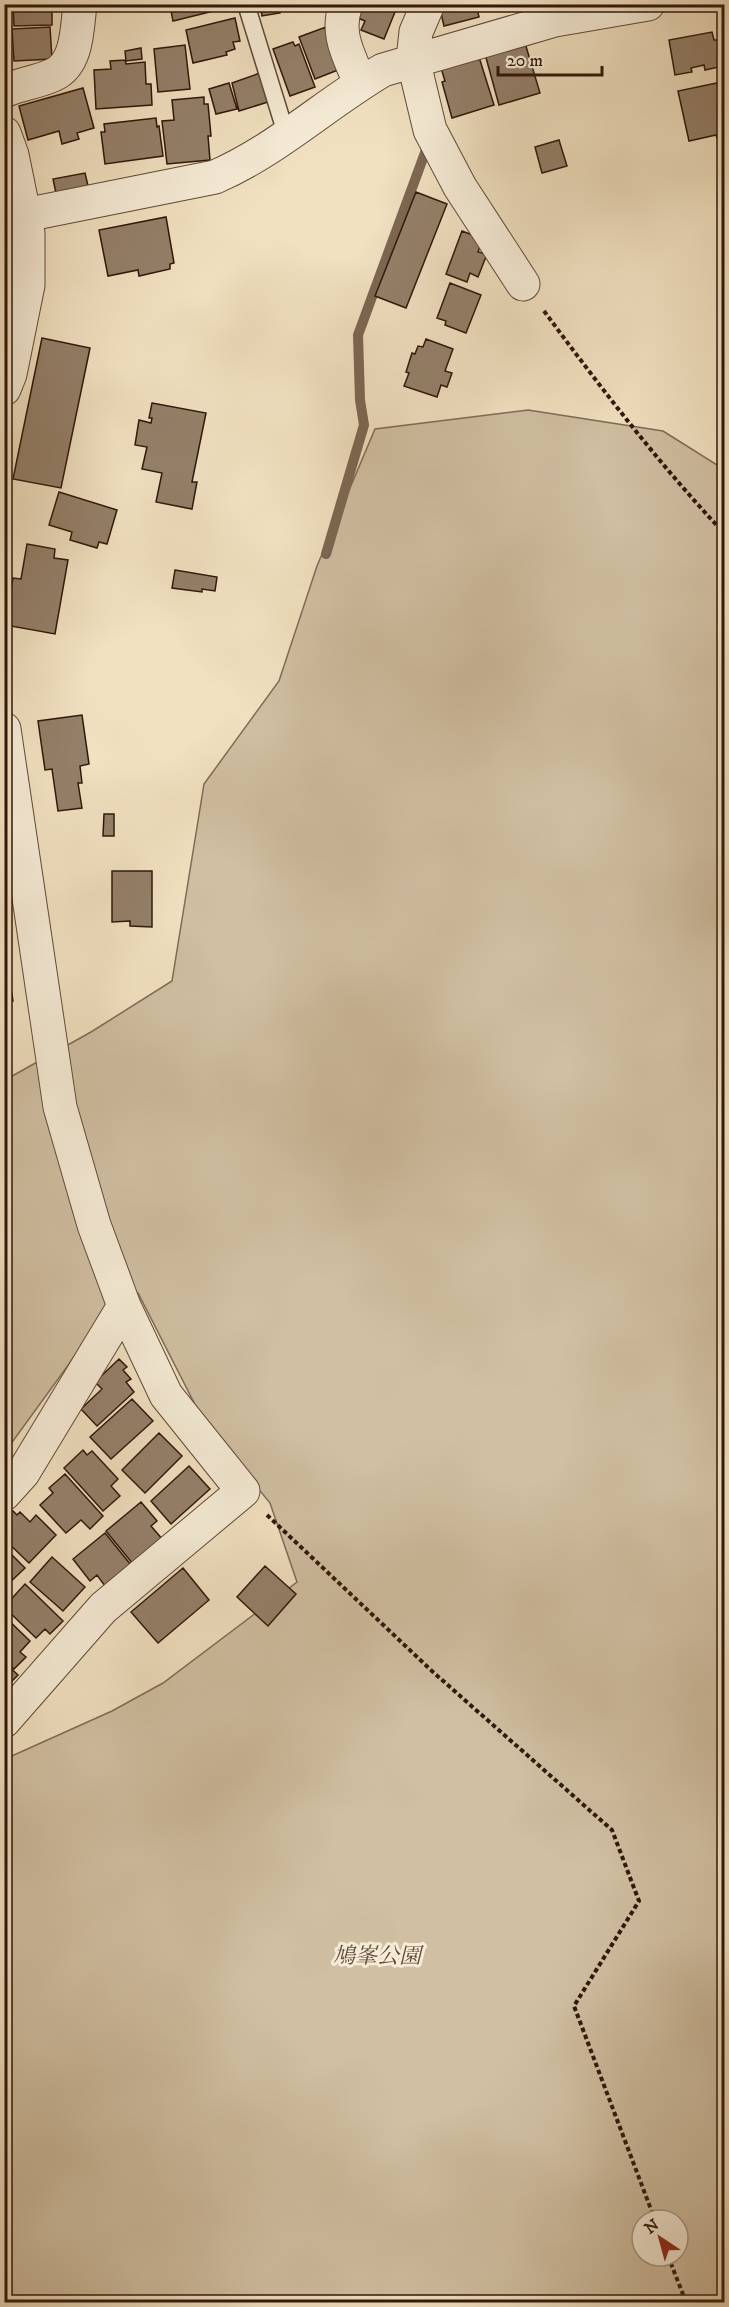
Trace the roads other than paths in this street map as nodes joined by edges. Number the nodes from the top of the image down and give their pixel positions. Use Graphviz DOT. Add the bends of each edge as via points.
graph roads {
  1 [pos="80,4"];
  2 [pos="246,4"];
  3 [pos="346,4"];
  4 [pos="428,4"];
  5 [pos="648,4"];
  6 [pos="602,8"];
  7 [pos="413,59"];
  8 [pos="360,83"];
  9 [pos="4,91"];
  10 [pos="4,133"];
  11 [pos="287,137"];
  12 [pos="19,230"];
  13 [pos="523,284"];
  14 [pos="4,389"];
  15 [pos="4,729"];
  16 [pos="124,1306"];
  17 [pos="4,1494"];
  18 [pos="4,1721"];
  1 -- 9 [label="street" via="73,53 67,65 55,75"];
  2 -- 11 [label="lane"];
  3 -- 8 [label="street" via="341,35"];
  4 -- 7 [label="street" via="416,32"];
  5 -- 6 [label="street"];
  6 -- 7 [label="street"];
  7 -- 8 [label="street"];
  7 -- 13 [label="street" via="430,130 459,187"];
  8 -- 11 [label="street"];
  10 -- 12 [label="street" via="12,155"];
  11 -- 12 [label="street" via="243,165 215,177"];
  12 -- 14 [label="street" via="28,285"];
  15 -- 16 [label="street" via="60,1107 94,1225"];
  16 -- 17 [label="street" via="23,1473"];
  16 -- 18 [label="street" via="166,1395 243,1491 103,1608"];
}
